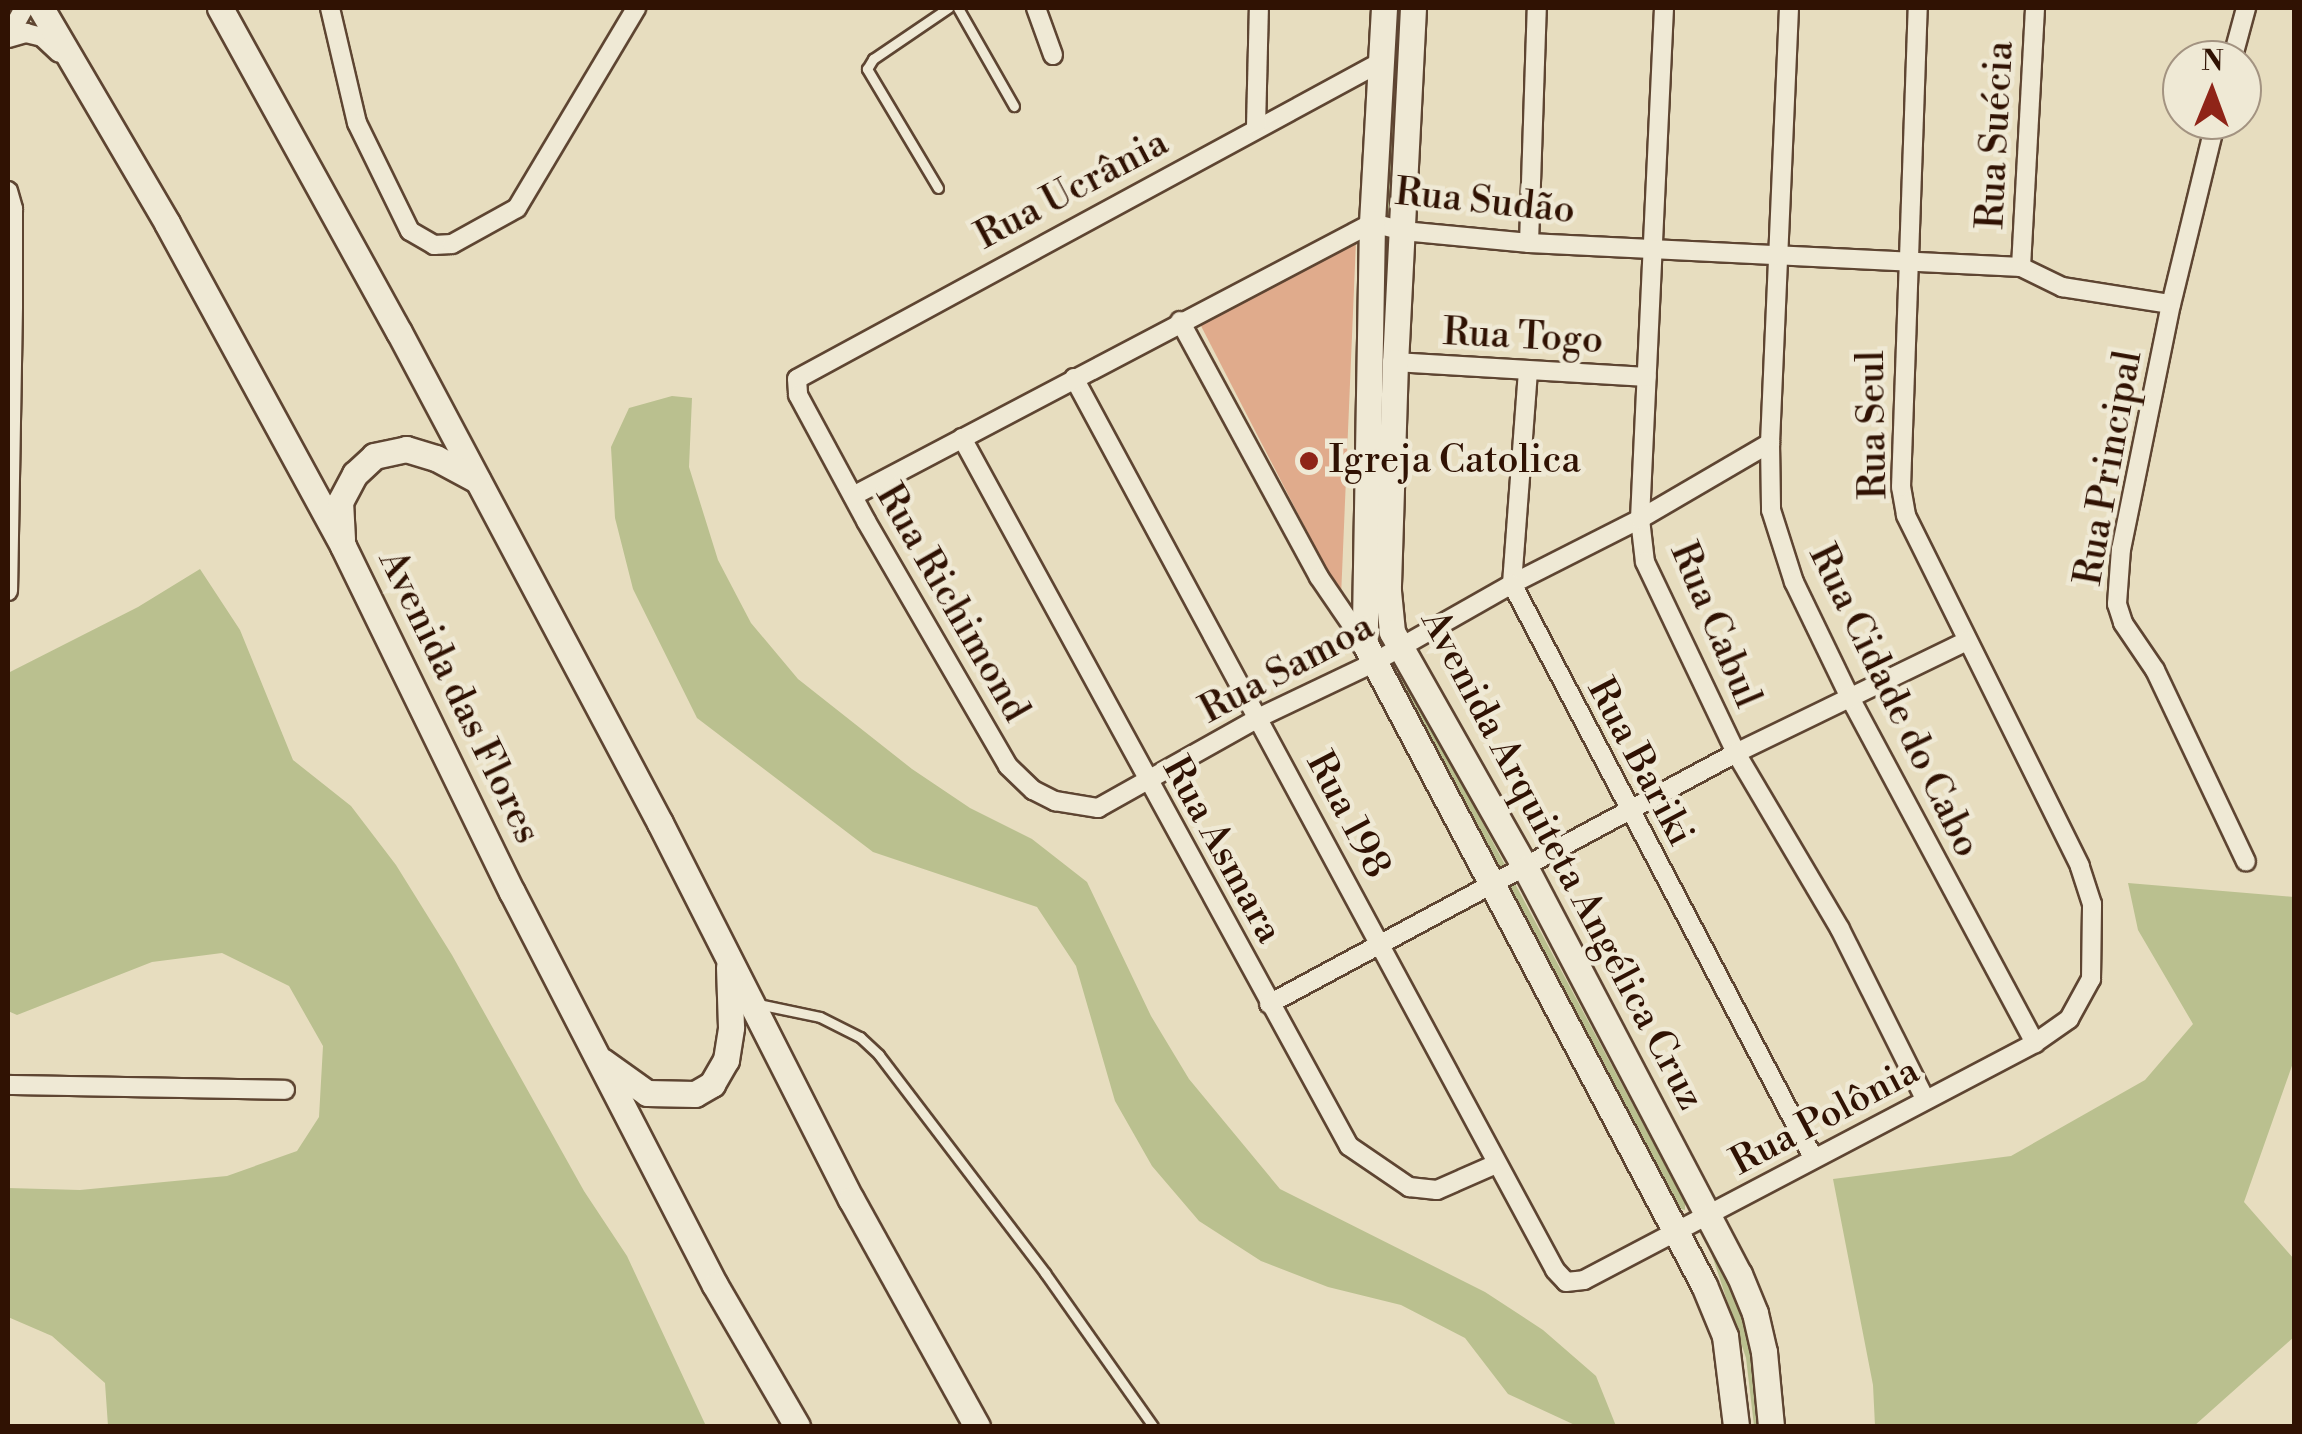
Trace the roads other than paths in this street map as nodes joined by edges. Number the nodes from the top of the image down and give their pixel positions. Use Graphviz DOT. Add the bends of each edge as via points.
graph roads {
  1 [pos="24,8"];
  2 [pos="41,8"];
  3 [pos="220,8"];
  4 [pos="636,8"];
  5 [pos="948,8"];
  6 [pos="958,8"];
  7 [pos="1036,8"];
  8 [pos="1260,8"];
  9 [pos="1384,8"];
  10 [pos="1412,8"];
  11 [pos="1538,8"];
  12 [pos="1664,8"];
  13 [pos="1788,8"];
  14 [pos="1918,8"];
  15 [pos="2035,8"];
  16 [pos="2246,8"];
  17 [pos="333,14"];
  18 [pos="8,37"];
  19 [pos="2237,40"];
  20 [pos="1054,55"];
  21 [pos="1381,62"];
  22 [pos="85,84"];
  23 [pos="1014,106"];
  24 [pos="1256,127"];
  25 [pos="2211,140"];
  26 [pos="938,188"];
  27 [pos="8,191"];
  28 [pos="1372,223"];
  29 [pos="1402,230"];
  30 [pos="1529,243"];
  31 [pos="1654,249"];
  32 [pos="1778,257"];
  33 [pos="1906,261"];
  34 [pos="2021,267"];
  35 [pos="2172,304"];
  36 [pos="1180,321"];
  37 [pos="1394,362"];
  38 [pos="1528,371"];
  39 [pos="1647,376"];
  40 [pos="1074,378"];
  41 [pos="797,379"];
  42 [pos="962,438"];
  43 [pos="1770,442"];
  44 [pos="477,480"];
  45 [pos="853,496"];
  46 [pos="1640,519"];
  47 [pos="343,546"];
  48 [pos="1512,584"];
  49 [pos="8,591"];
  50 [pos="1966,642"];
  51 [pos="1398,648"];
  52 [pos="1369,654"];
  53 [pos="1850,696"];
  54 [pos="1260,718"];
  55 [pos="1736,753"];
  56 [pos="1148,783"];
  57 [pos="1098,808"];
  58 [pos="1630,812"];
  59 [pos="2246,862"];
  60 [pos="1526,870"];
  61 [pos="1491,886"];
  62 [pos="1381,946"];
  63 [pos="729,958"];
  64 [pos="2092,979"];
  65 [pos="750,1002"];
  66 [pos="1269,1004"];
  67 [pos="2036,1043"];
  68 [pos="598,1058"];
  69 [pos="8,1086"];
  70 [pos="285,1090"];
  71 [pos="1925,1099"];
  72 [pos="1814,1158"];
  73 [pos="1496,1164"];
  74 [pos="1711,1217"];
  75 [pos="1676,1234"];
  76 [pos="1566,1282"];
  77 [pos="797,1426"];
  78 [pos="976,1426"];
  79 [pos="1154,1426"];
  80 [pos="1736,1426"];
  81 [pos="1771,1426"];
  1 -- 18 [label="street"];
  2 -- 22 [label="main road, Avenida das Flores"];
  3 -- 44 [label="main road"];
  4 -- 17 [label="street" via="517,208 469,236 434,246 410,231 356,123"];
  5 -- 26 [label="lane" via="868,68"];
  6 -- 23 [label="lane"];
  7 -- 20 [label="street"];
  8 -- 24 [label="street"];
  9 -- 21 [label="main road, Avenida Arquiteta Angélica Cruz"];
  10 -- 29 [label="main road, Avenida Arquiteta Angélica Cruz"];
  11 -- 30 [label="street"];
  12 -- 31 [label="street, Rua Cabul"];
  13 -- 32 [label="street, Rua Cidade do Cabo"];
  14 -- 33 [label="street, Rua Seul"];
  15 -- 34 [label="street, Rua Suécia"];
  16 -- 19 [label="street"];
  18 -- 22 [label="street" via="42,37"];
  21 -- 24 [label="street, Rua Ucrânia"];
  21 -- 28 [label="main road, Avenida Arquiteta Angélica Cruz"];
  22 -- 47 [label="main road, Avenida das Flores" via="168,222"];
  24 -- 41 [label="street, Rua Ucrânia"];
  25 -- 35 [label="street, Rua Principal"];
  27 -- 49 [label="street" via="14,307"];
  28 -- 29 [label="street, Rua Sudão"];
  28 -- 36 [label="street, Rua Sudão"];
  28 -- 52 [label="main road, Avenida Arquiteta Angélica Cruz"];
  29 -- 30 [label="street, Rua Sudão"];
  29 -- 37 [label="main road, Avenida Arquiteta Angélica Cruz"];
  30 -- 31 [label="street, Rua Sudão"];
  31 -- 32 [label="street, Rua Sudão"];
  31 -- 39 [label="street, Rua Cabul"];
  32 -- 33 [label="street, Rua Sudão"];
  32 -- 43 [label="street, Rua Cidade do Cabo"];
  33 -- 34 [label="street, Rua Sudão"];
  33 -- 50 [label="street, Rua Seul" via="1903,501"];
  34 -- 35 [label="street, Rua Sudão" via="2062,287"];
  35 -- 59 [label="street, Rua Principal" via="2121,549 2117,604 2156,670"];
  36 -- 40 [label="street, Rua Sudão"];
  36 -- 52 [label="street" via="1318,578"];
  37 -- 38 [label="street, Rua Togo"];
  37 -- 51 [label="main road, Avenida Arquiteta Angélica Cruz" via="1388,591"];
  38 -- 39 [label="street, Rua Togo"];
  38 -- 48 [label="street"];
  39 -- 46 [label="street, Rua Cabul"];
  40 -- 42 [label="street, Rua Sudão"];
  40 -- 54 [label="street, Rua 198"];
  41 -- 45 [label="street, Rua Richimond" via="798,395"];
  42 -- 45 [label="street, Rua Sudão"];
  42 -- 56 [label="street, Rua Asmara"];
  43 -- 46 [label="street, Rua Samoa"];
  43 -- 53 [label="street, Rua Cidade do Cabo" via="1772,510 1781,548"];
  44 -- 47 [label="main road" via="406,449 374,456 340,502"];
  44 -- 63 [label="main road"];
  45 -- 57 [label="street, Rua Richimond" via="1008,766 1033,790"];
  46 -- 48 [label="street, Rua Samoa"];
  46 -- 55 [label="street, Rua Cabul" via="1650,575"];
  47 -- 68 [label="main road, Avenida das Flores"];
  48 -- 51 [label="street, Rua Samoa"];
  48 -- 58 [label="street, Rua Bariki"];
  50 -- 53 [label="street"];
  50 -- 64 [label="street, Rua Seul" via="2080,866 2092,904"];
  51 -- 52 [label="street, Rua Samoa"];
  51 -- 60 [label="main road, Avenida Arquiteta Angélica Cruz"];
  52 -- 54 [label="street, Rua Samoa"];
  52 -- 61 [label="main road, Avenida Arquiteta Angélica Cruz"];
  53 -- 55 [label="street"];
  53 -- 67 [label="street, Rua Cidade do Cabo"];
  54 -- 56 [label="street, Rua Samoa"];
  54 -- 62 [label="street, Rua 198"];
  55 -- 58 [label="street"];
  55 -- 71 [label="street, Rua Cabul" via="1840,928"];
  56 -- 57 [label="street, Rua Samoa"];
  56 -- 66 [label="street, Rua Asmara"];
  58 -- 60 [label="street"];
  58 -- 72 [label="street, Rua Bariki"];
  60 -- 61 [label="street"];
  60 -- 74 [label="main road, Avenida Arquiteta Angélica Cruz"];
  61 -- 62 [label="street"];
  61 -- 75 [label="main road, Avenida Arquiteta Angélica Cruz"];
  62 -- 66 [label="street"];
  62 -- 73 [label="street, Rua 198"];
  63 -- 65 [label="main road"];
  63 -- 68 [label="main road" via="731,1027 726,1060 712,1084 696,1094 647,1094"];
  64 -- 67 [label="street, Rua Polônia" via="2069,1019"];
  65 -- 78 [label="main road"];
  65 -- 79 [label="lane" via="820,1017 879,1055"];
  66 -- 73 [label="street, Rua Asmara" via="1348,1146 1378,1170 1410,1187 1437,1190"];
  67 -- 71 [label="street, Rua Polônia"];
  68 -- 77 [label="main road, Avenida das Flores" via="715,1285"];
  69 -- 70 [label="street"];
  71 -- 72 [label="street, Rua Polônia"];
  72 -- 74 [label="street, Rua Polônia"];
  73 -- 76 [label="street, Rua 198"];
  74 -- 75 [label="street, Rua Polônia"];
  74 -- 81 [label="main road, Avenida Arquiteta Angélica Cruz" via="1756,1313"];
  75 -- 76 [label="street, Rua Polônia" via="1584,1280"];
  75 -- 80 [label="main road, Avenida Arquiteta Angélica Cruz" via="1726,1336"];
}
